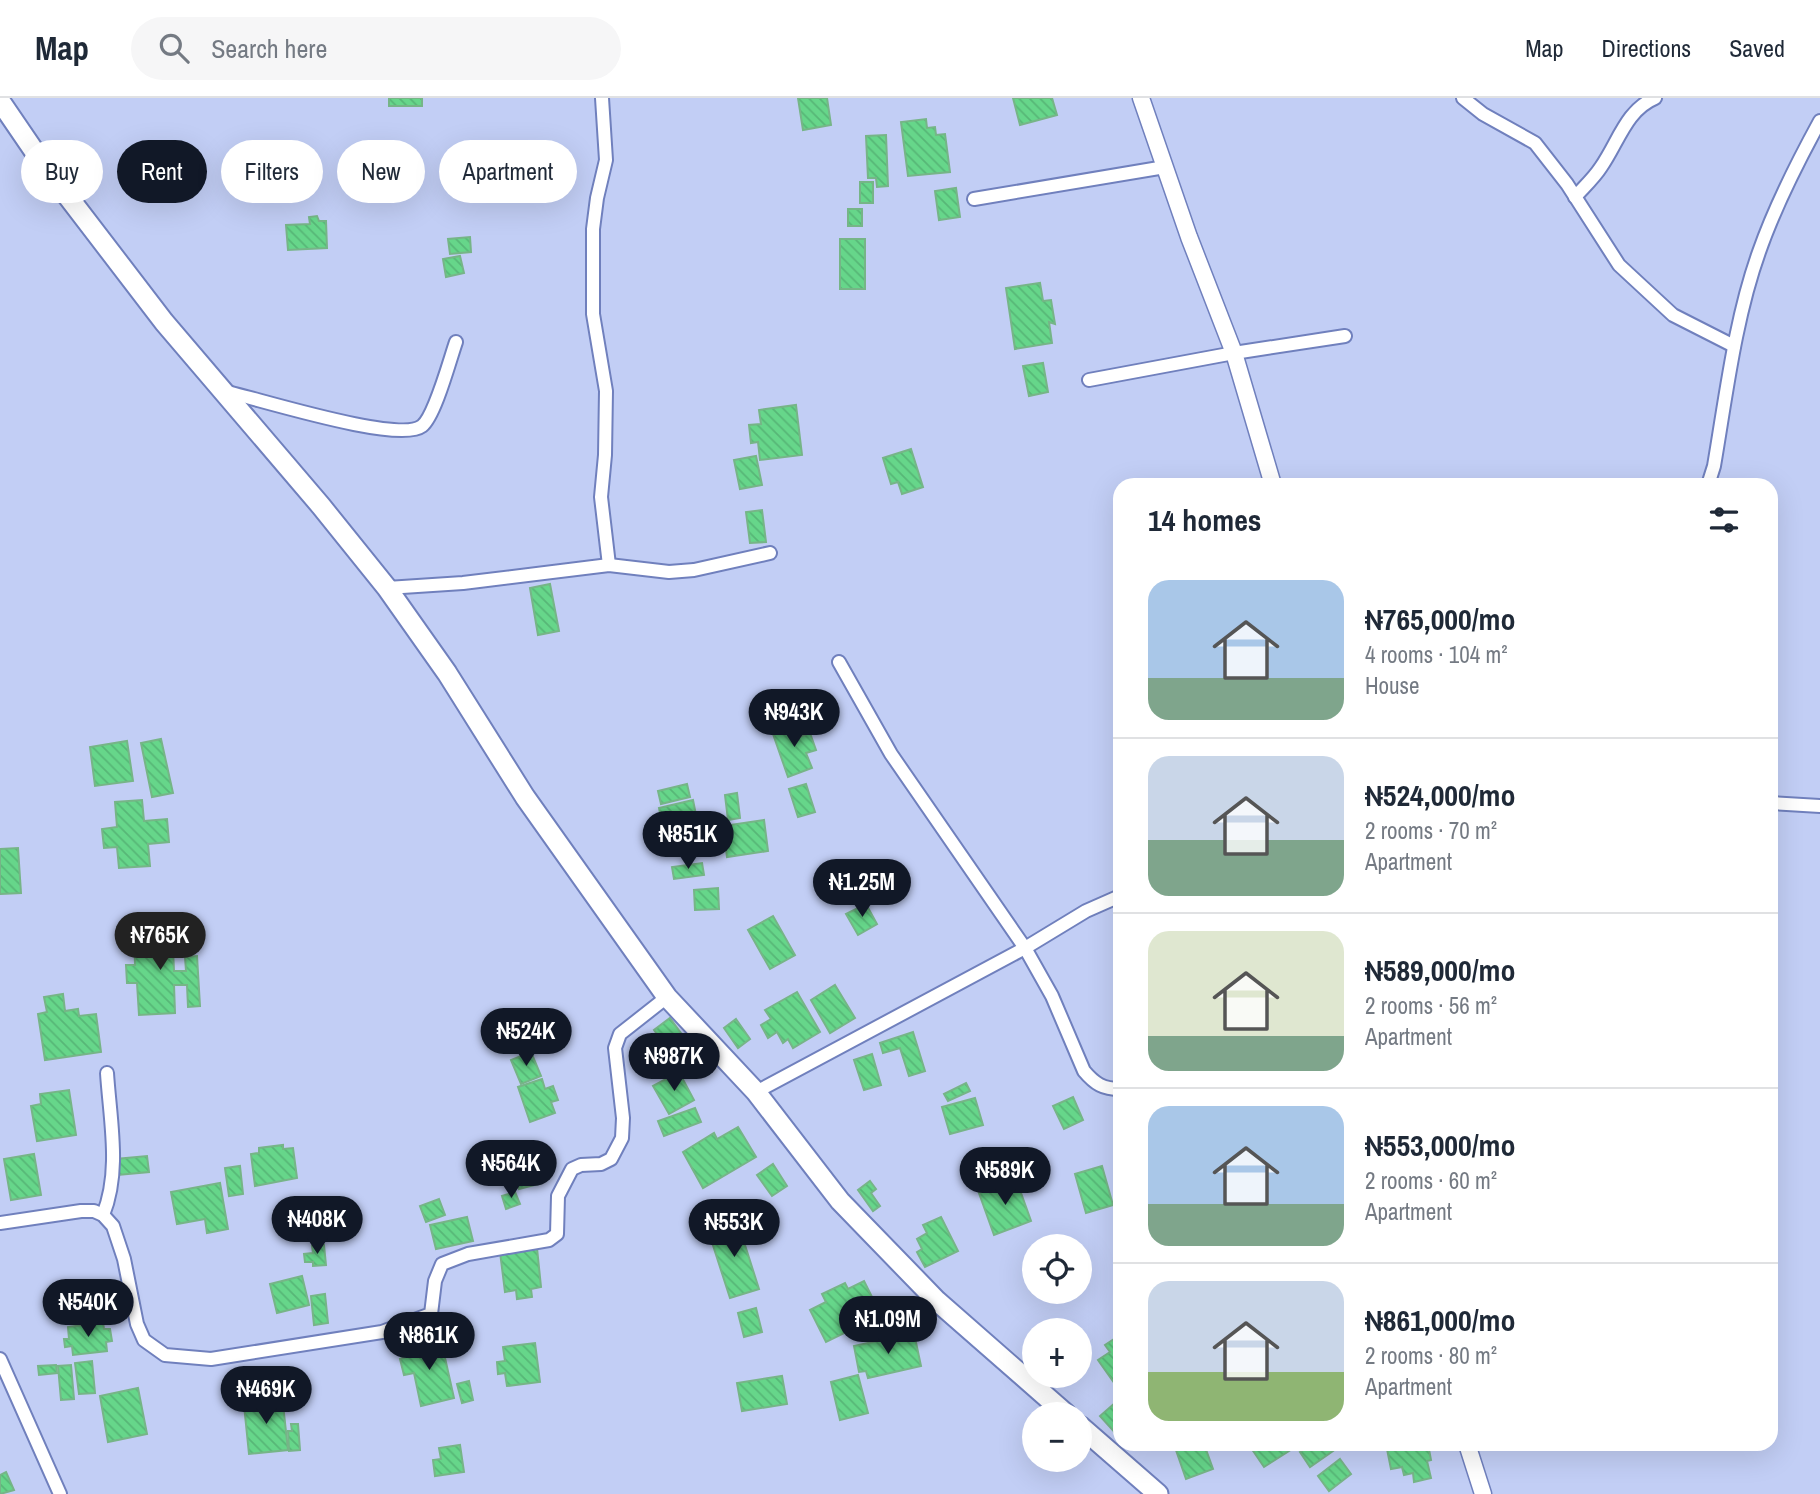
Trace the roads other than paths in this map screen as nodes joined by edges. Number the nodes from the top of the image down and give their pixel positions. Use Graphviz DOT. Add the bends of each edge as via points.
graph roads {
  1 [pos="602,98"];
  2 [pos="1141,98"];
  3 [pos="1463,98"];
  4 [pos="1655,98"];
  5 [pos="0,101"];
  6 [pos="1820,121"];
  7 [pos="1165,167"];
  8 [pos="1575,197"];
  9 [pos="974,199"];
  10 [pos="1345,336"];
  11 [pos="456,342"];
  12 [pos="1734,346"];
  13 [pos="1234,353"];
  14 [pos="1089,380"];
  15 [pos="223,391"];
  16 [pos="1271,478"];
  17 [pos="1710,478"];
  18 [pos="770,553"];
  19 [pos="609,565"];
  20 [pos="387,588"];
  21 [pos="839,662"];
  22 [pos="1778,803"];
  23 [pos="1820,806"];
  24 [pos="1113,899"];
  25 [pos="1025,948"];
  26 [pos="667,997"];
  27 [pos="107,1073"];
  28 [pos="1113,1089"];
  29 [pos="756,1092"];
  30 [pos="103,1215"];
  31 [pos="0,1223"];
  32 [pos="0,1359"];
  33 [pos="1052,1402"];
  34 [pos="1092,1436"];
  35 [pos="1469,1451"];
  36 [pos="60,1494"];
  37 [pos="1158,1494"];
  38 [pos="1483,1494"];
  1 -- 19 [label="street" via="606,160 593,229 593,302 606,391 601,497"];
  2 -- 7 [label="street"];
  3 -- 8 [label="street" via="1535,143"];
  4 -- 8 [label="street" via="1644,103 1621,130 1601,168"];
  5 -- 15 [label="main road" via="164,322"];
  6 -- 12 [label="street" via="1787,183 1758,253"];
  7 -- 9 [label="street"];
  7 -- 13 [label="street"];
  8 -- 12 [label="street" via="1619,265 1673,316"];
  10 -- 13 [label="street"];
  11 -- 15 [label="street" via="431,415 422,427 411,430 394,431 306,413"];
  12 -- 17 [label="street"];
  13 -- 14 [label="street"];
  13 -- 16 [label="street"];
  15 -- 20 [label="main road"];
  18 -- 19 [label="street" via="669,572"];
  19 -- 20 [label="street"];
  20 -- 26 [label="main road" via="525,797"];
  21 -- 25 [label="street" via="891,754"];
  22 -- 23 [label="street"];
  24 -- 25 [label="street"];
  25 -- 28 [label="street" via="1052,996 1084,1071 1092,1081"];
  25 -- 29 [label="street"];
  26 -- 29 [label="main road"];
  26 -- 30 [label="street" via="620,1034 615,1048 622,1138 611,1159 572,1169 558,1196 557,1234 549,1240 468,1254 442,1264 430,1314 382,1332 211,1359 165,1356 144,1340 124,1259 113,1226"];
  27 -- 30 [label="street" via="113,1171"];
  29 -- 33 [label="main road" via="840,1201 937,1301"];
  30 -- 31 [label="street" via="81,1211"];
  32 -- 36 [label="street"];
  34 -- 37 [label="main road"];
  35 -- 38 [label="street"];
}
